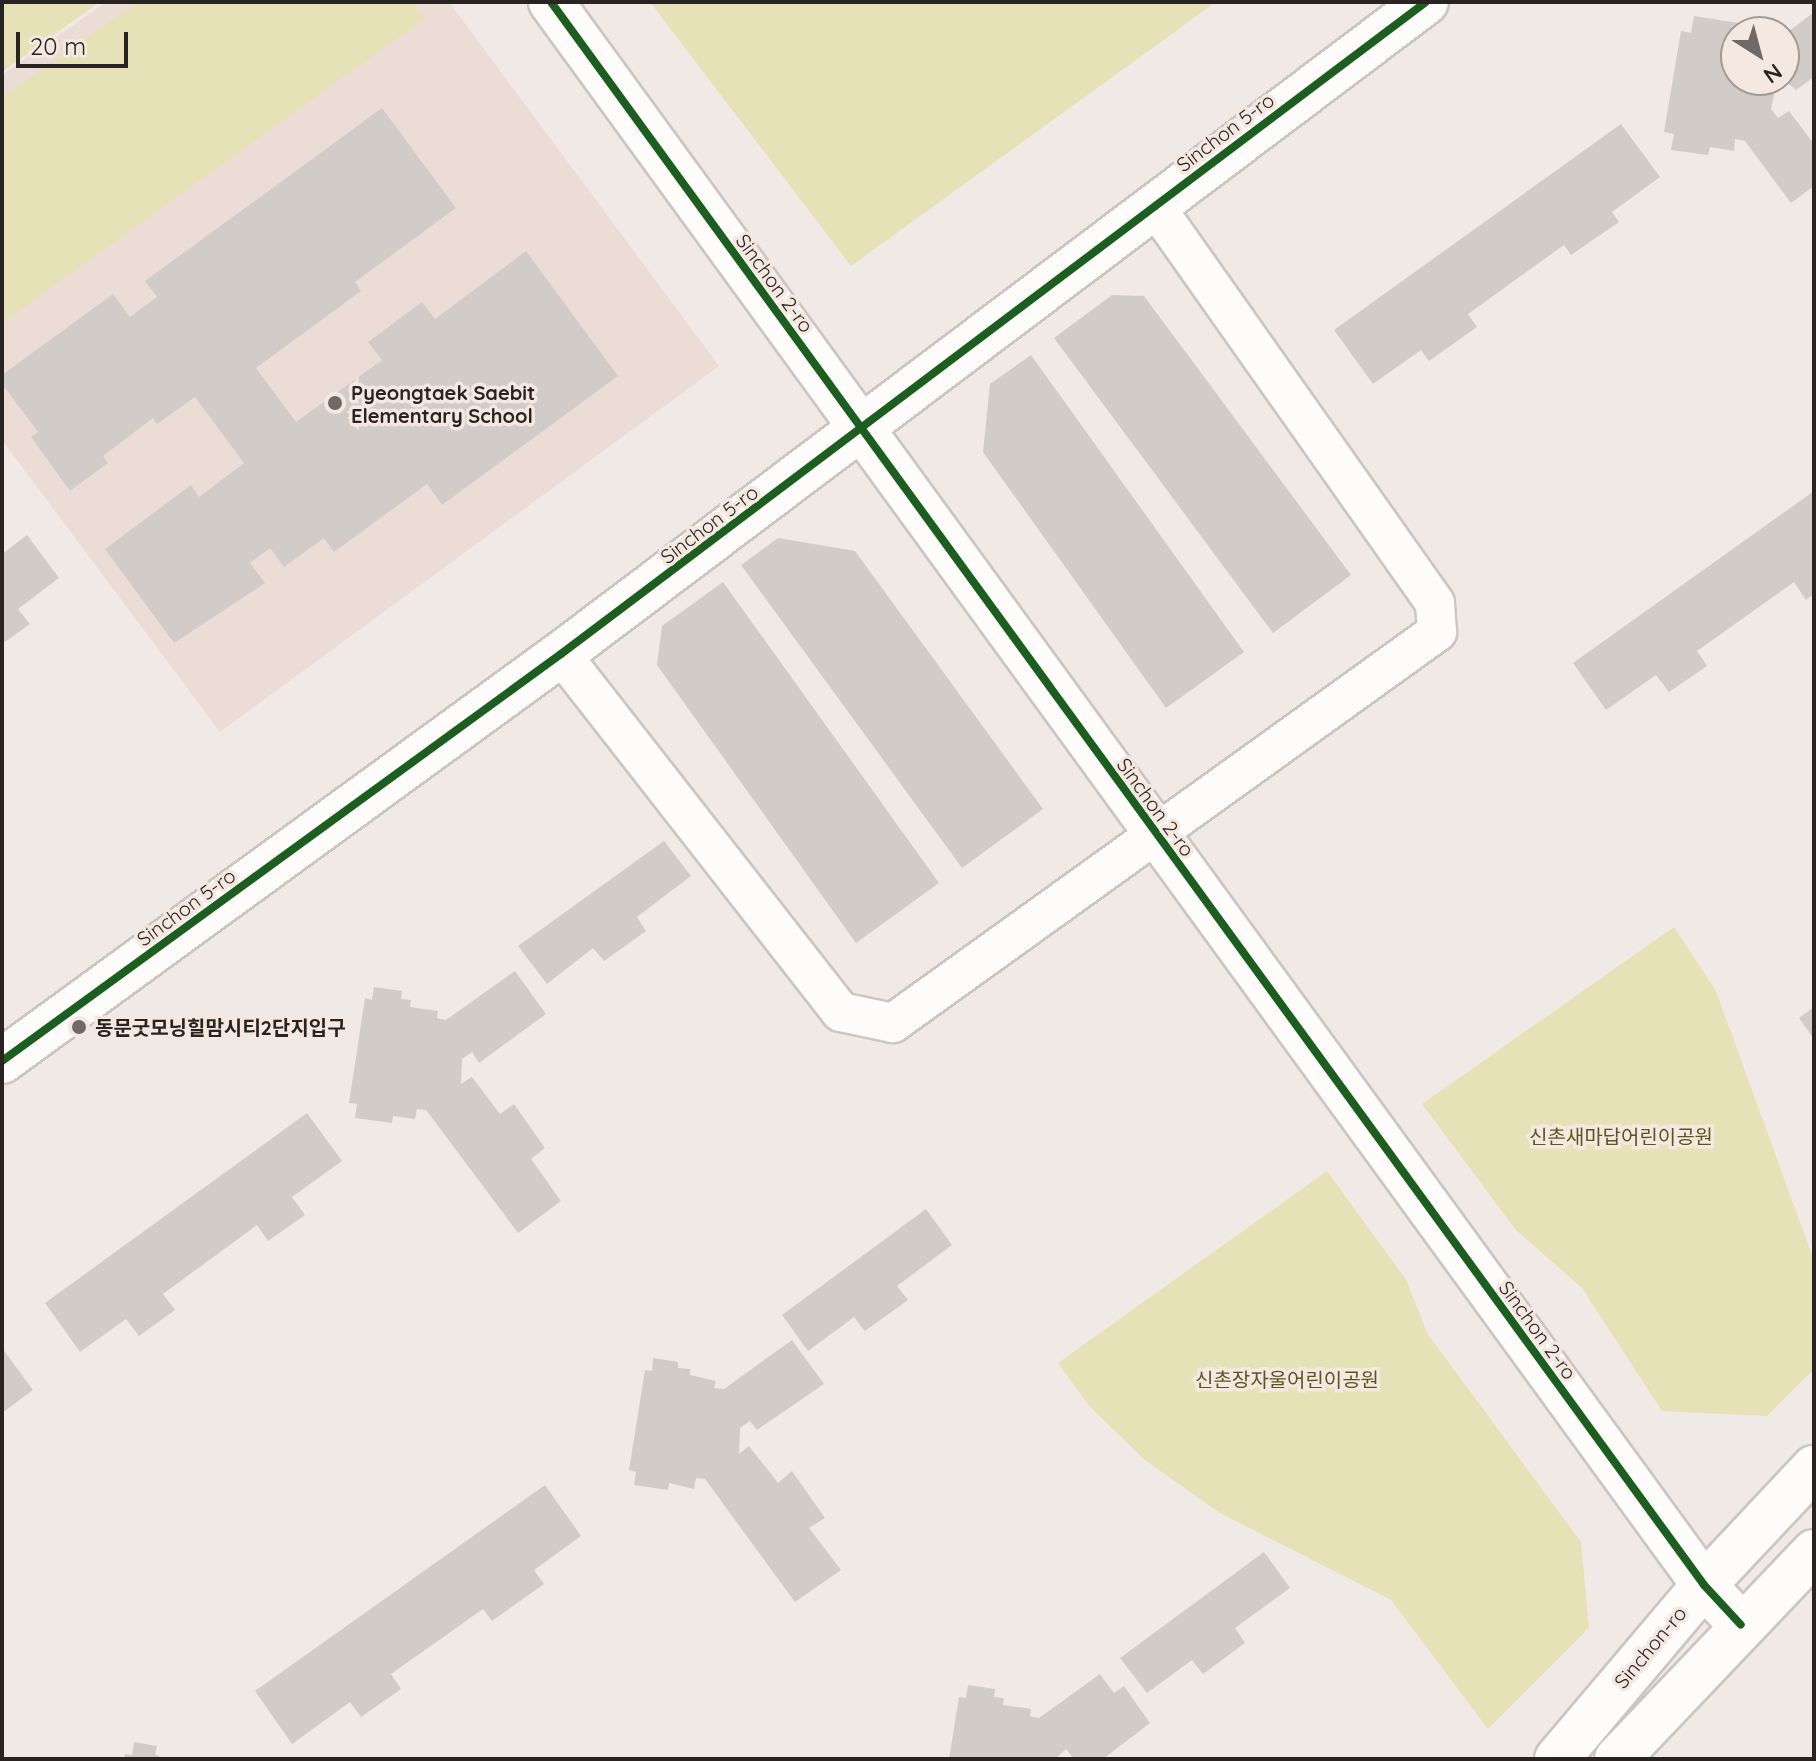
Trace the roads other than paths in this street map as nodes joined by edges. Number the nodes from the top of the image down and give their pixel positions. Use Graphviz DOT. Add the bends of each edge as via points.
graph roads {
  1 [pos="551,2"];
  2 [pos="1426,2"];
  3 [pos="1154,205"];
  4 [pos="862,430"];
  5 [pos="561,654"];
  6 [pos="1156,835"];
  7 [pos="2,1061"];
  8 [pos="1814,1468"];
  9 [pos="1814,1552"];
  10 [pos="1704,1585"];
  11 [pos="1741,1625"];
  12 [pos="1557,1759"];
  13 [pos="1617,1759"];
  1 -- 4 [label="street, Sinchon 2-ro"];
  2 -- 3 [label="street, Sinchon 5-ro"];
  3 -- 4 [label="street, Sinchon 5-ro"];
  3 -- 6 [label="street" via="1435,603 1437,632"];
  4 -- 5 [label="street, Sinchon 5-ro"];
  4 -- 6 [label="street, Sinchon 2-ro"];
  5 -- 6 [label="street" via="841,1012 893,1023"];
  5 -- 7 [label="street, Sinchon 5-ro"];
  6 -- 10 [label="street, Sinchon 2-ro"];
  8 -- 10 [label="street, Sinchon-ro"];
  9 -- 11 [label="street"];
  10 -- 11 [label="street, Sinchon 2-ro"];
  10 -- 12 [label="street, Sinchon-ro"];
  11 -- 13 [label="street"];
}
